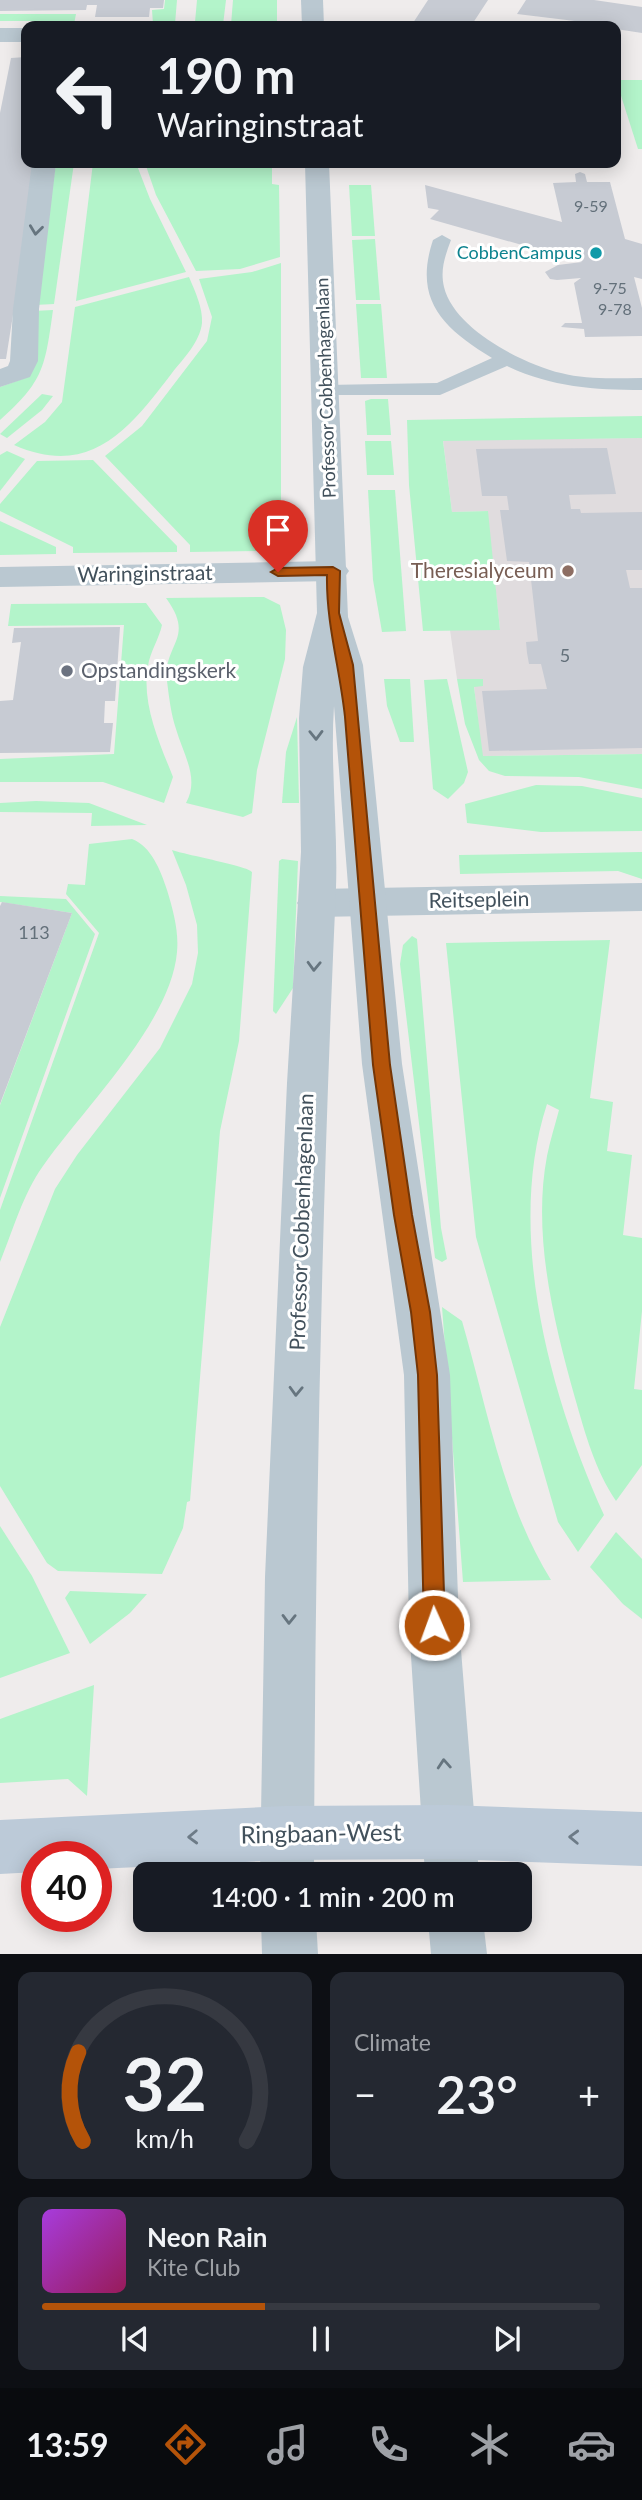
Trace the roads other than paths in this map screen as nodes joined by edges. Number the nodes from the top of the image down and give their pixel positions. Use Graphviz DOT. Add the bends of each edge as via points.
graph roads {
  1 [pos="312,0"];
  2 [pos="313,21"];
  3 [pos="0,35"];
  4 [pos="21,35"];
  5 [pos="43,168"];
  6 [pos="317,168"];
  7 [pos="442,240"];
  8 [pos="508,358"];
  9 [pos="0,379"];
  10 [pos="642,384"];
  11 [pos="326,391"];
  12 [pos="333,571"];
  13 [pos="0,577"];
  14 [pos="333,613"];
  15 [pos="642,897"];
  16 [pos="316,903"];
  17 [pos="368,903"];
  18 [pos="642,1839"];
  19 [pos="0,1847"];
  20 [pos="450,1853"];
  21 [pos="286,1854"];
  22 [pos="289,1932"];
  23 [pos="457,1932"];
  24 [pos="290,1954"];
  25 [pos="459,1954"];
  1 -- 2 [label="street"];
  3 -- 4 [label="street"];
  5 -- 9 [label="street, one-way" via="24,361 20,371"];
  6 -- 11 [label="street, Professor Cobbenhagenlaan"];
  7 -- 8 [label="lane" via="430,274 437,300 461,328"];
  8 -- 10 [label="lane" via="548,376"];
  8 -- 11 [label="lane" via="440,389"];
  11 -- 12 [label="street, Professor Cobbenhagenlaan"];
  12 -- 13 [label="street, Waringinstraat"];
  12 -- 14 [label="street, Professor Cobbenhagenlaan"];
  14 -- 16 [label="street, Professor Cobbenhagenlaan, one-way" via="320,667 316,718"];
  14 -- 17 [label="street, Professor Cobbenhagenlaan" via="346,665"];
  15 -- 17 [label="street, Reitseplein"];
  16 -- 17 [label="street, Reitseplein"];
  16 -- 21 [label="street, Professor Cobbenhagenlaan, one-way" via="290,1577"];
  20 -- 17 [label="street, Professor Cobbenhagenlaan, one-way" via="434,1625 427,1375 382,1065"];
  18 -- 20 [label="main road, Ringbaan-West, one-way"];
  21 -- 19 [label="main road, Ringbaan-West, one-way"];
  20 -- 21 [label="main road, Ringbaan-West"];
  22 -- 24 [label="street"];
  23 -- 25 [label="street"];
}
